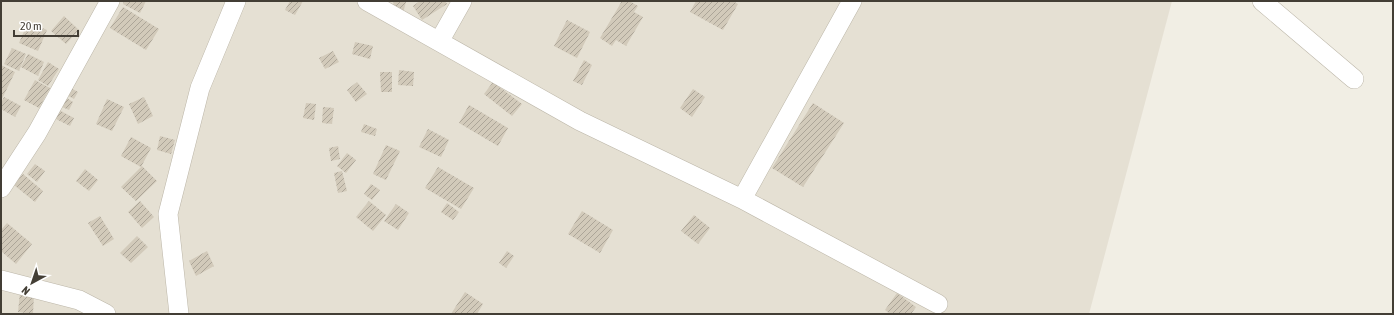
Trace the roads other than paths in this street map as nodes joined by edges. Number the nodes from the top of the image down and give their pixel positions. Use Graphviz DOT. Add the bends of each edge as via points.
graph roads {
  1 [pos="110,1"];
  2 [pos="236,1"];
  3 [pos="368,1"];
  4 [pos="462,1"];
  5 [pos="852,1"];
  6 [pos="1262,1"];
  7 [pos="440,40"];
  8 [pos="1354,79"];
  9 [pos="1,188"];
  10 [pos="742,199"];
  11 [pos="1,280"];
  12 [pos="938,304"];
  13 [pos="106,314"];
  14 [pos="179,314"];
  1 -- 9 [label="street" via="37,133"];
  2 -- 14 [label="street" via="200,88 168,214"];
  3 -- 7 [label="street"];
  4 -- 7 [label="street"];
  5 -- 10 [label="street"];
  6 -- 8 [label="street"];
  7 -- 10 [label="street" via="580,121"];
  10 -- 12 [label="street"];
  11 -- 13 [label="street" via="78,300"];
}
